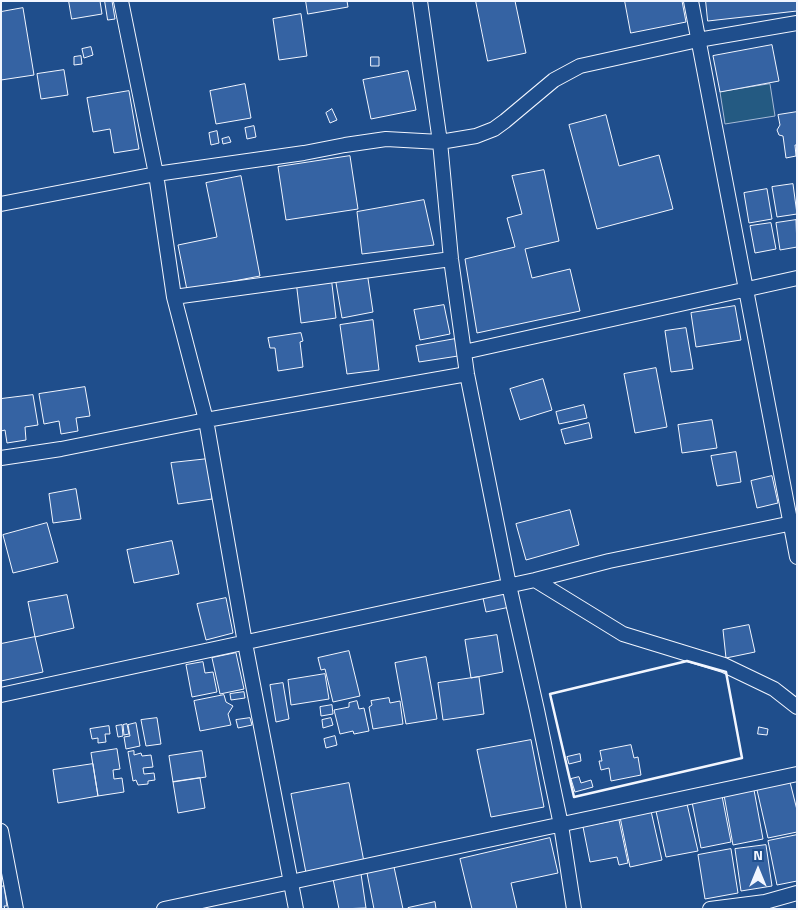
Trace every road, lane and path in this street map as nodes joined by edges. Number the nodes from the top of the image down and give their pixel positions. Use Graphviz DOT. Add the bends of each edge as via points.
graph roads {
  1 [pos="121,1"];
  2 [pos="420,1"];
  3 [pos="691,1"];
  4 [pos="797,23"];
  5 [pos="698,40"];
  6 [pos="440,142"];
  7 [pos="156,174"];
  8 [pos="1,204"];
  9 [pos="451,259"];
  10 [pos="797,278"];
  11 [pos="746,289"];
  12 [pos="174,298"];
  13 [pos="464,352"];
  14 [pos="467,374"];
  15 [pos="206,420"];
  16 [pos="1,458"];
  17 [pos="794,523"];
  18 [pos="797,557"];
  19 [pos="535,580"];
  20 [pos="509,585"];
  21 [pos="244,643"];
  22 [pos="1,695"];
  23 [pos="797,707"];
  24 [pos="797,774"];
  25 [pos="561,825"];
  26 [pos="1,831"];
  27 [pos="292,882"];
  28 [pos="797,893"];
  29 [pos="16,909"];
  30 [pos="164,909"];
  31 [pos="296,909"];
  32 [pos="574,909"];
  33 [pos="710,909"];
  1 -- 7 [label="street"];
  2 -- 6 [label="street"];
  3 -- 5 [label="street"];
  4 -- 5 [label="street"];
  5 -- 6 [label="street" via="580,66 554,80 494,129 476,136"];
  5 -- 11 [label="street"];
  6 -- 7 [label="street" via="386,139"];
  6 -- 9 [label="street"];
  7 -- 8 [label="street"];
  7 -- 12 [label="street"];
  9 -- 12 [label="street"];
  9 -- 13 [label="street"];
  10 -- 11 [label="street"];
  11 -- 13 [label="street"];
  11 -- 17 [label="street"];
  12 -- 15 [label="street"];
  13 -- 14 [label="street"];
  14 -- 15 [label="street"];
  14 -- 20 [label="street"];
  15 -- 16 [label="street"];
  15 -- 21 [label="street"];
  17 -- 18 [label="street"];
  17 -- 19 [label="street" via="609,561"];
  19 -- 20 [label="street"];
  19 -- 23 [label="street" via="623,634 724,665 774,689"];
  20 -- 21 [label="street"];
  20 -- 25 [label="street"];
  21 -- 22 [label="street"];
  21 -- 27 [label="street"];
  24 -- 25 [label="street"];
  25 -- 27 [label="street"];
  25 -- 32 [label="street"];
  26 -- 29 [label="street"];
  27 -- 30 [label="street"];
  27 -- 31 [label="street"];
  28 -- 33 [label="street" via="765,902"];
}
